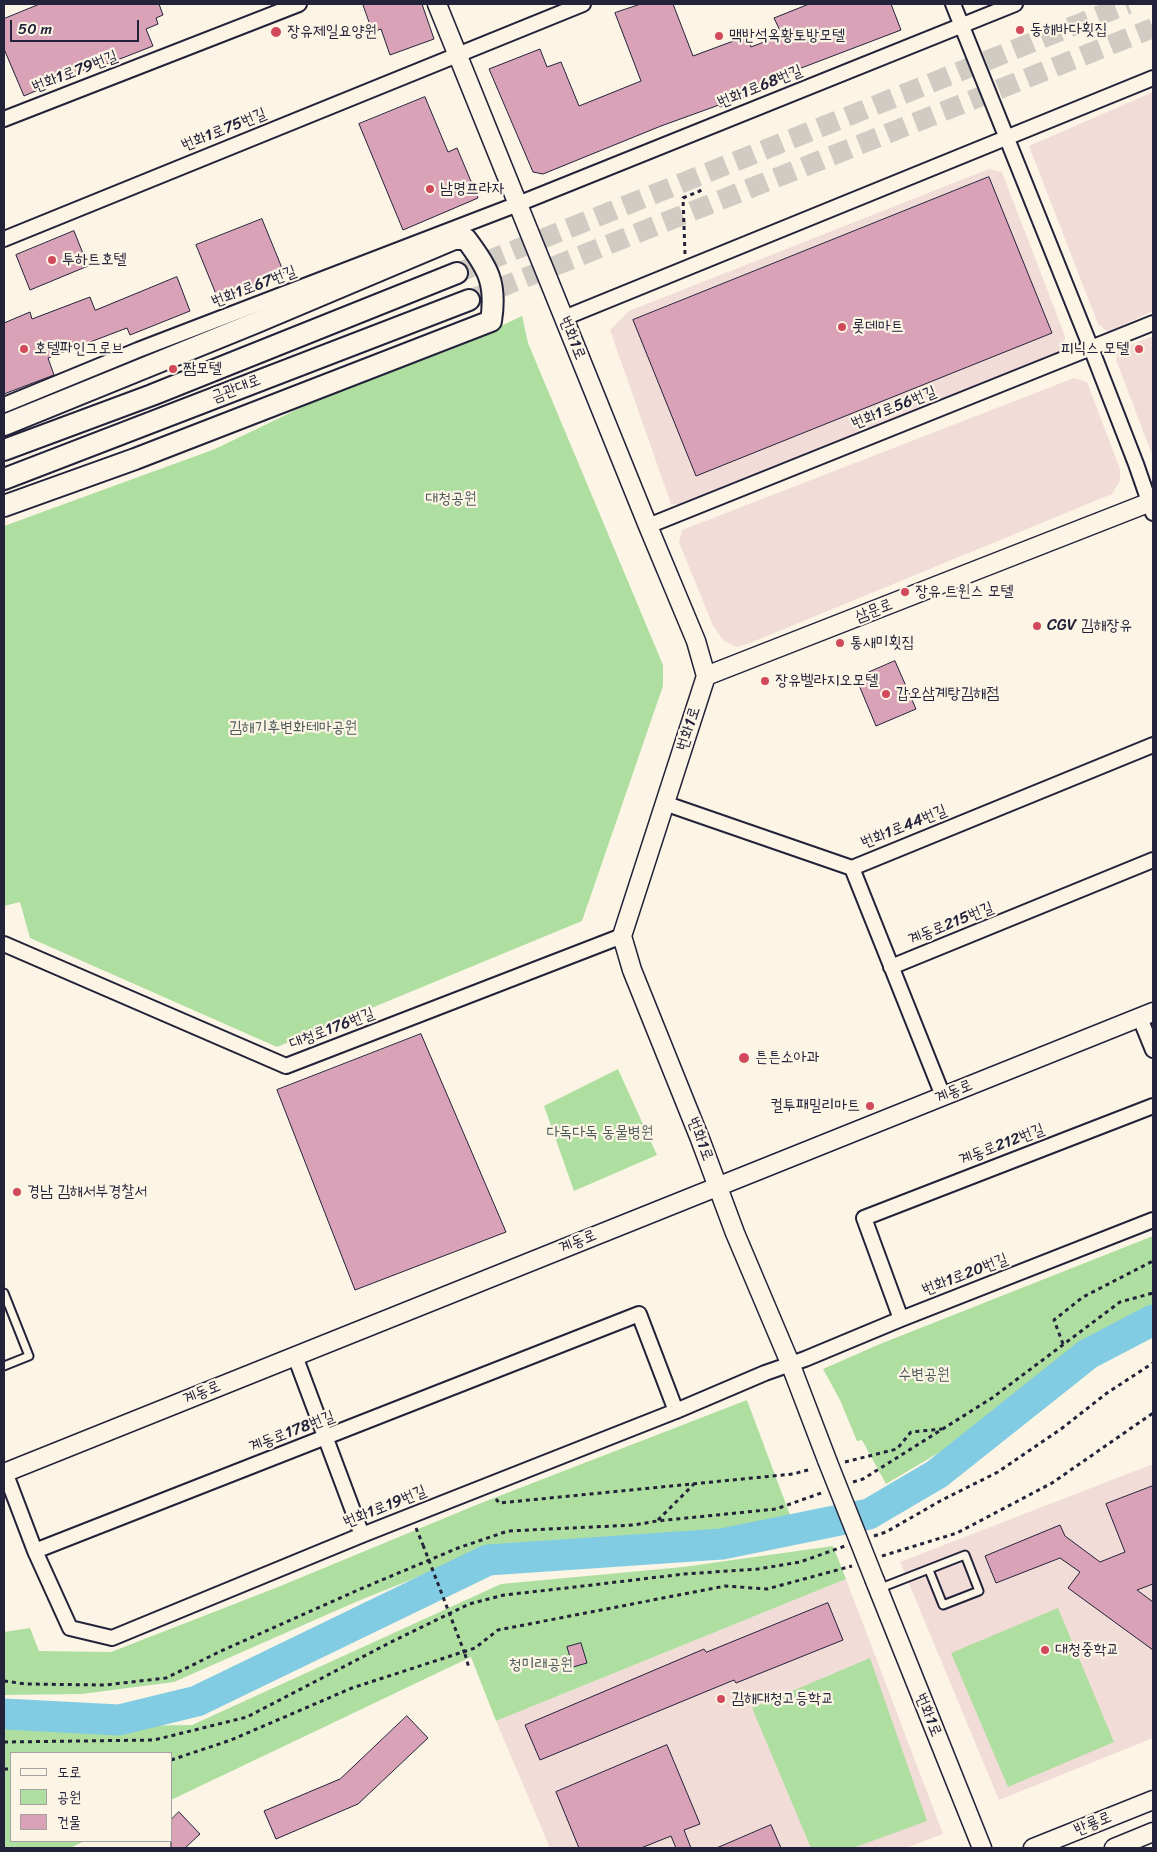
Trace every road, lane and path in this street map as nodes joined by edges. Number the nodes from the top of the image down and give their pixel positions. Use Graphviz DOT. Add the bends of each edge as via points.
graph roads {
  1 [pos="299,4"];
  2 [pos="437,4"];
  3 [pos="583,4"];
  4 [pos="953,4"];
  5 [pos="1015,4"];
  6 [pos="962,25"];
  7 [pos="457,54"];
  8 [pos="1153,78"];
  9 [pos="4,118"];
  10 [pos="1006,138"];
  11 [pos="702,190"];
  12 [pos="518,204"];
  13 [pos="4,239"];
  14 [pos="686,268"];
  15 [pos="457,273"];
  16 [pos="468,300"];
  17 [pos="564,318"];
  18 [pos="1153,323"];
  19 [pos="1091,348"];
  20 [pos="4,405"];
  21 [pos="4,425"];
  22 [pos="4,450"];
  23 [pos="4,479"];
  24 [pos="4,506"];
  25 [pos="1152,506"];
  26 [pos="648,526"];
  27 [pos="706,676"];
  28 [pos="1153,745"];
  29 [pos="664,803"];
  30 [pos="1153,860"];
  31 [pos="852,868"];
  32 [pos="622,936"];
  33 [pos="4,944"];
  34 [pos="891,967"];
  35 [pos="1147,1015"];
  36 [pos="1153,1050"];
  37 [pos="943,1096"];
  38 [pos="1153,1106"];
  39 [pos="718,1186"];
  40 [pos="1153,1220"];
  41 [pos="1153,1261"];
  42 [pos="4,1293"];
  43 [pos="1153,1293"];
  44 [pos="901,1319"];
  45 [pos="1063,1344"];
  46 [pos="295,1356"];
  47 [pos="790,1363"];
  48 [pos="1153,1363"];
  49 [pos="4,1366"];
  50 [pos="676,1411"];
  51 [pos="1153,1413"];
  52 [pos="942,1429"];
  53 [pos="327,1437"];
  54 [pos="829,1464"];
  55 [pos="4,1472"];
  56 [pos="694,1484"];
  57 [pos="845,1485"];
  58 [pos="487,1486"];
  59 [pos="828,1491"];
  60 [pos="657,1521"];
  61 [pos="362,1535"];
  62 [pos="869,1538"];
  63 [pos="851,1544"];
  64 [pos="423,1545"];
  65 [pos="35,1551"];
  66 [pos="881,1557"];
  67 [pos="852,1566"];
  68 [pos="929,1570"];
  69 [pos="876,1585"];
  70 [pos="470,1668"];
  71 [pos="4,1682"];
  72 [pos="4,1742"];
  73 [pos="172,1760"];
  74 [pos="1153,1800"];
  75 [pos="1153,1832"];
  76 [pos="982,1848"];
  77 [pos="1033,1848"];
  78 [pos="1114,1848"];
  1 -- 9 [label="street, 번화1로79번길"];
  2 -- 7 [label="street, 번화1로"];
  3 -- 7 [label="street, 번화1로75번길"];
  4 -- 6 [label="street"];
  5 -- 6 [label="street, 번화1로68번길"];
  6 -- 10 [label="street"];
  6 -- 12 [label="street, 번화1로68번길"];
  7 -- 12 [label="street, 번화1로"];
  7 -- 13 [label="street, 번화1로75번길"];
  8 -- 10 [label="street"];
  10 -- 14 [label="street"];
  10 -- 19 [label="street"];
  11 -- 14 [label="path" via="683,198"];
  12 -- 17 [label="street, 번화1로"];
  12 -- 20 [label="street, 번화1로67번길" via="148,346"];
  14 -- 17 [label="street"];
  15 -- 22 [label="main road, 금관대로" via="152,395"];
  16 -- 23 [label="main road, 금관대로"];
  17 -- 26 [label="street, 번화1로"];
  18 -- 19 [label="street, 번화1로56번길"];
  19 -- 25 [label="street"];
  19 -- 26 [label="street, 번화1로56번길"];
  21 -- 24 [label="main road" via="454,239 466,239 491,278 494,304 491,321 135,459"];
  25 -- 27 [label="street, 삼문로"];
  26 -- 27 [label="street, 번화1로" via="696,640"];
  27 -- 29 [label="street, 번화1로"];
  28 -- 31 [label="street, 번화1로44번길"];
  29 -- 31 [label="street, 번화1로44번길"];
  29 -- 32 [label="street, 번화1로"];
  30 -- 34 [label="street, 계동로215번길"];
  31 -- 34 [label="street"];
  32 -- 33 [label="street, 대청로176번길" via="286,1066"];
  32 -- 39 [label="street, 번화1로" via="632,970"];
  34 -- 37 [label="street"];
  35 -- 36 [label="street"];
  35 -- 37 [label="street, 계동로"];
  37 -- 39 [label="street, 계동로"];
  38 -- 44 [label="street, 계동로212번길" via="864,1218"];
  39 -- 46 [label="street, 계동로"];
  39 -- 47 [label="street, 번화1로"];
  40 -- 44 [label="street, 번화1로20번길"];
  41 -- 45 [label="path" via="1083,1297 1054,1320"];
  42 -- 49 [label="lane" via="29,1356"];
  43 -- 45 [label="path" via="1120,1302"];
  44 -- 47 [label="street, 번화1로20번길"];
  45 -- 52 [label="path" via="992,1398"];
  46 -- 53 [label="street"];
  46 -- 55 [label="street, 계동로"];
  47 -- 50 [label="street, 번화1로19번길"];
  47 -- 54 [label="street, 번화1로"];
  48 -- 62 [label="path" via="998,1472"];
  50 -- 53 [label="street, 계동로178번길" via="639,1314"];
  50 -- 58 [label="street, 번화1로19번길"];
  51 -- 66 [label="path" via="1052,1483 957,1533"];
  52 -- 54 [label="path" via="911,1432 897,1449"];
  52 -- 57 [label="path" via="863,1479"];
  53 -- 61 [label="street"];
  53 -- 65 [label="street, 계동로178번길"];
  54 -- 56 [label="path" via="793,1474"];
  54 -- 69 [label="street, 번화1로, bridge"];
  55 -- 65 [label="street"];
  56 -- 58 [label="path" via="499,1503"];
  56 -- 60 [label="path"];
  58 -- 61 [label="street, 번화1로19번길"];
  59 -- 60 [label="path" via="776,1509"];
  60 -- 71 [label="path" via="508,1531 358,1590 166,1678 105,1685"];
  61 -- 65 [label="street, 번화1로19번길" via="112,1638 70,1628"];
  63 -- 72 [label="path" via="800,1562 767,1568 575,1586 504,1595 470,1604 247,1717 154,1740"];
  64 -- 70 [label="path, bridge"];
  67 -- 73 [label="path" via="767,1588 725,1586 498,1630 475,1648 352,1688 231,1740"];
  68 -- 68 [label="lane" via="965,1555 980,1591 943,1606"];
  68 -- 69 [label="lane"];
  69 -- 76 [label="street, 번화1로"];
  74 -- 77 [label="street, 반룡로"];
  75 -- 78 [label="street, 반룡로"];
}
